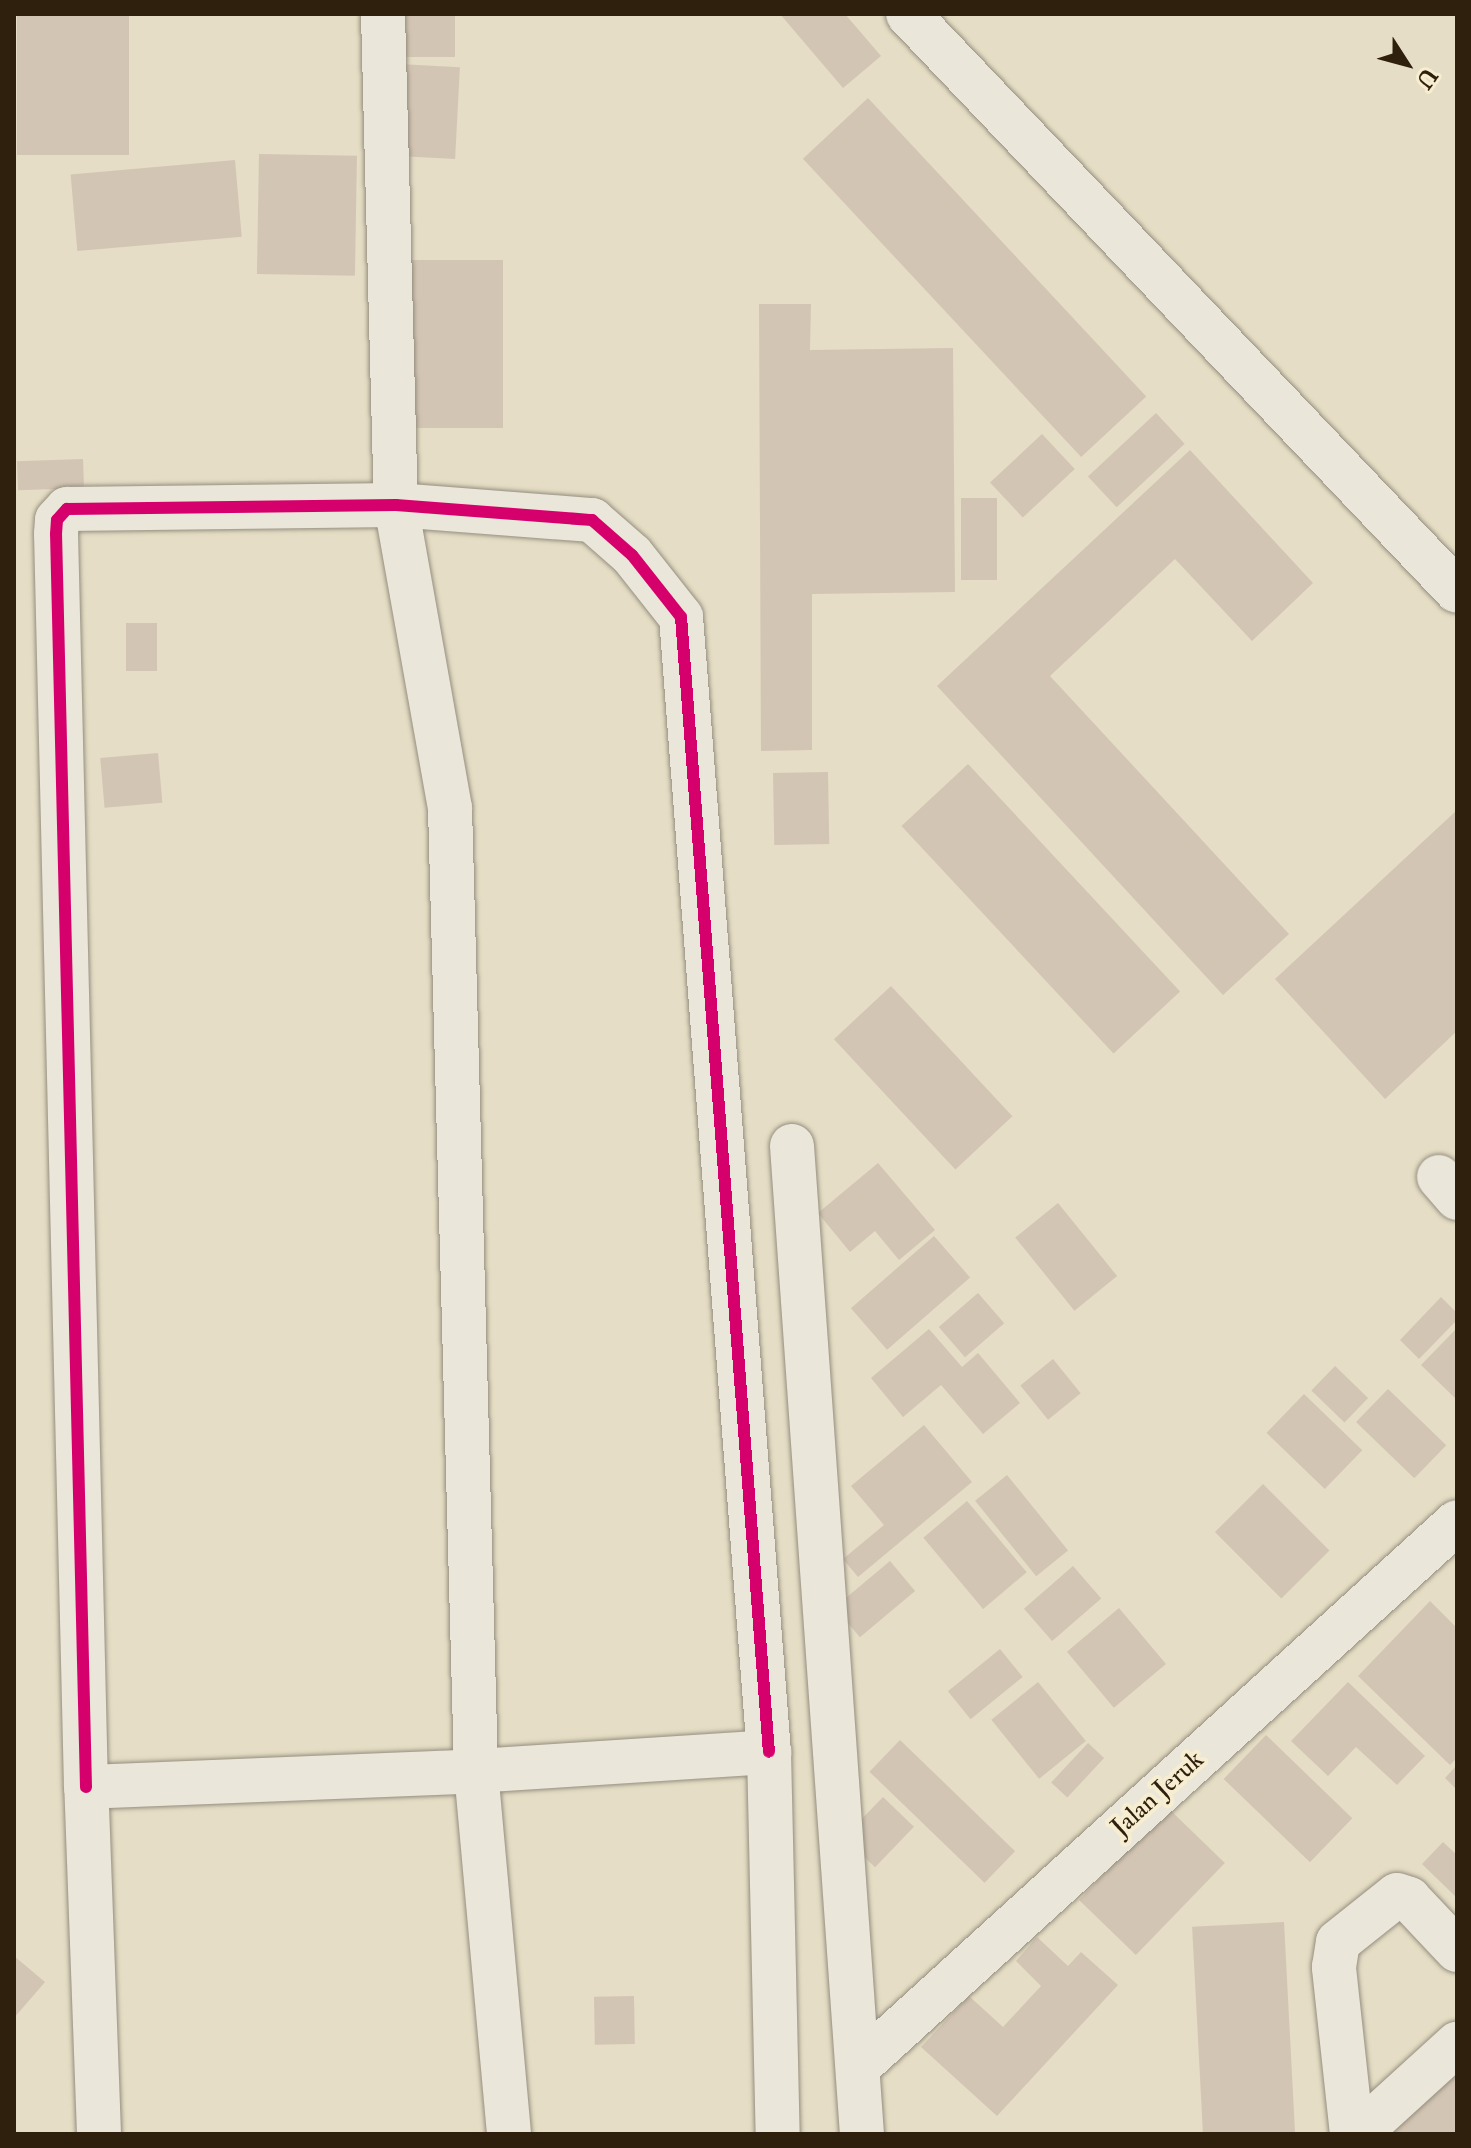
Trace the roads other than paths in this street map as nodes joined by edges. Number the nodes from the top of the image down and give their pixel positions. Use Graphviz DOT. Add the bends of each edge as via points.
graph roads {
  1 [pos="383,14"];
  2 [pos="908,14"];
  3 [pos="396,505"];
  4 [pos="1457,591"];
  5 [pos="792,1146"];
  6 [pos="1453,1535"];
  7 [pos="769,1752"];
  8 [pos="476,1771"];
  9 [pos="86,1787"];
  10 [pos="1457,1950"];
  11 [pos="1457,2044"];
  12 [pos="859,2066"];
  13 [pos="99,2134"];
  14 [pos="509,2134"];
  15 [pos="778,2134"];
  16 [pos="862,2134"];
  17 [pos="1352,2134"];
  18 [pos="1358,2134"];
  1 -- 3 [label="street"];
  2 -- 4 [label="street"];
  3 -- 7 [label="street" via="592,520 632,555 681,617"];
  3 -- 8 [label="street" via="450,808"];
  3 -- 9 [label="street" via="67,509 57,520"];
  5 -- 12 [label="street"];
  6 -- 12 [label="street, Jalan Jeruk"];
  7 -- 8 [label="street"];
  7 -- 15 [label="street"];
  8 -- 9 [label="street"];
  8 -- 14 [label="street"];
  9 -- 13 [label="street"];
  10 -- 17 [label="street" via="1409,1899 1397,1895 1338,1942 1334,1967"];
  11 -- 18 [label="street"];
  12 -- 16 [label="street"];
}
